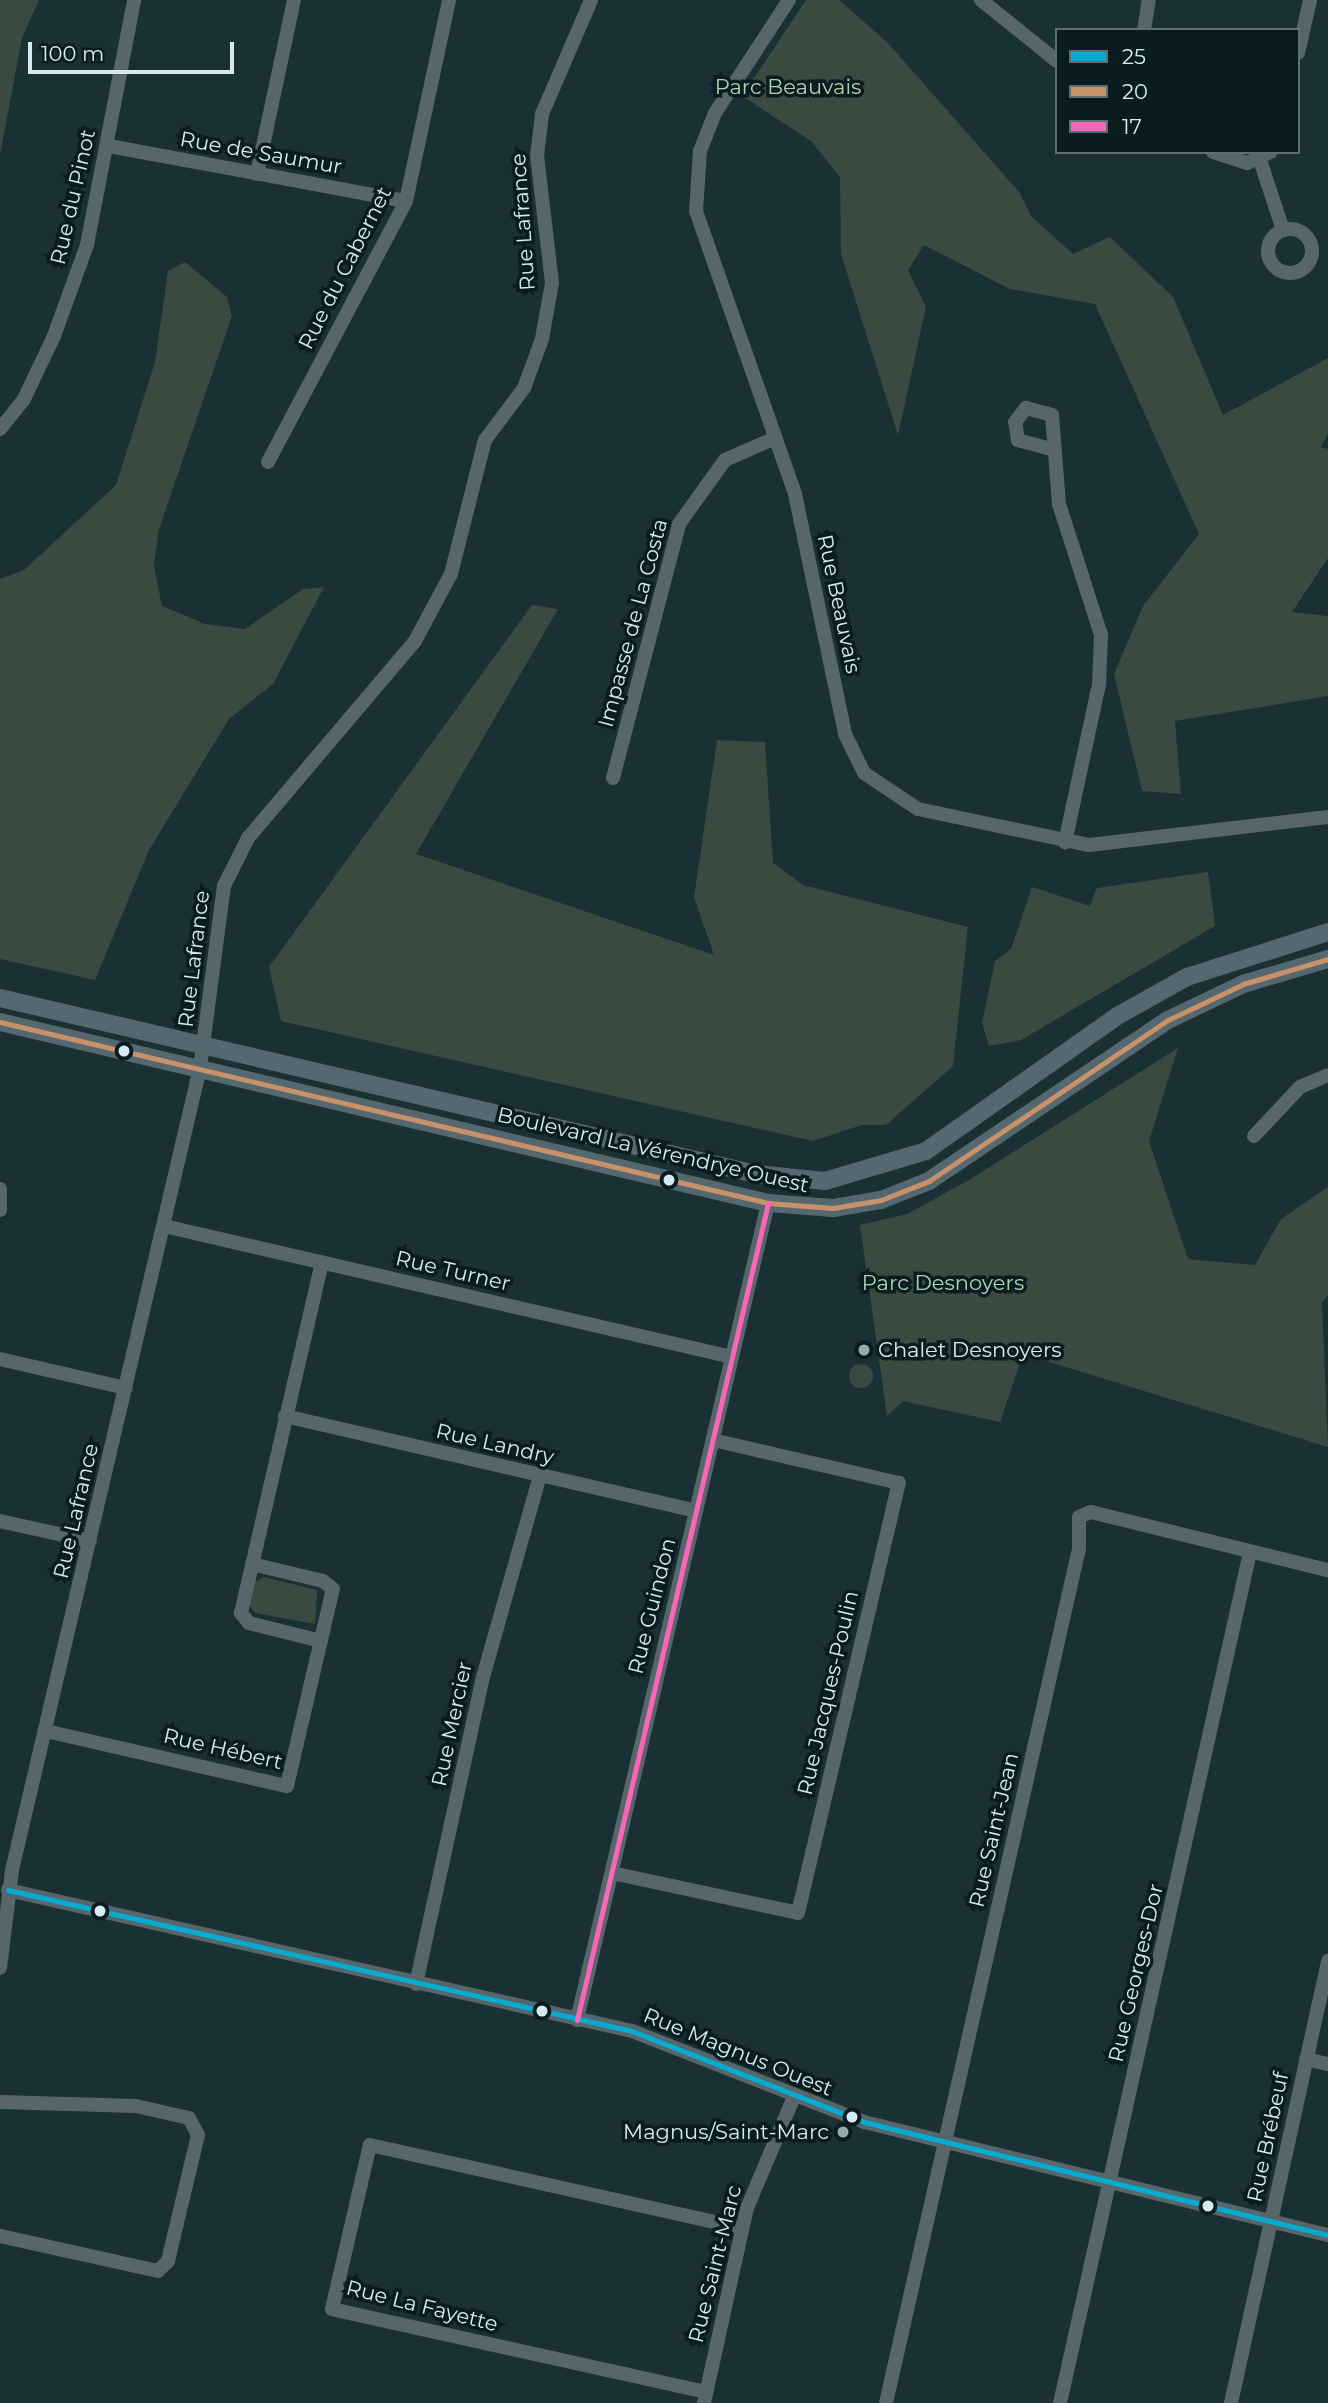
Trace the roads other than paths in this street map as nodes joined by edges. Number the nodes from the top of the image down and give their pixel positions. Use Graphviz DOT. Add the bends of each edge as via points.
graph roads {
  1 [pos="134,0"];
  2 [pos="294,0"];
  3 [pos="449,0"];
  4 [pos="591,0"];
  5 [pos="789,0"];
  6 [pos="981,0"];
  7 [pos="1149,0"];
  8 [pos="1310,0"];
  9 [pos="1144,28"];
  10 [pos="1300,44"];
  11 [pos="1055,59"];
  12 [pos="109,146"];
  13 [pos="1239,154"];
  14 [pos="1265,156"];
  15 [pos="257,174"];
  16 [pos="406,201"];
  17 [pos="1283,230"];
  18 [pos="0,429"];
  19 [pos="773,439"];
  20 [pos="1051,449"];
  21 [pos="268,462"];
  22 [pos="613,778"];
  23 [pos="1328,817"];
  24 [pos="1065,842"];
  25 [pos="1328,932"];
  26 [pos="1328,959"];
  27 [pos="0,998"];
  28 [pos="0,1022"];
  29 [pos="204,1045"];
  30 [pos="200,1068"];
  31 [pos="1328,1075"];
  32 [pos="1254,1136"];
  33 [pos="0,1189"];
  34 [pos="768,1203"];
  35 [pos="0,1210"];
  36 [pos="164,1226"];
  37 [pos="322,1262"];
  38 [pos="732,1357"];
  39 [pos="0,1359"];
  40 [pos="125,1388"];
  41 [pos="285,1416"];
  42 [pos="713,1440"];
  43 [pos="540,1475"];
  44 [pos="696,1511"];
  45 [pos="0,1521"];
  46 [pos="90,1541"];
  47 [pos="1250,1552"];
  48 [pos="252,1564"];
  49 [pos="1328,1570"];
  50 [pos="321,1641"];
  51 [pos="46,1731"];
  52 [pos="612,1874"];
  53 [pos="8,1890"];
  54 [pos="1328,1961"];
  55 [pos="0,1968"];
  56 [pos="416,1984"];
  57 [pos="577,2020"];
  58 [pos="1306,2059"];
  59 [pos="1328,2064"];
  60 [pos="793,2099"];
  61 [pos="0,2102"];
  62 [pos="944,2144"];
  63 [pos="1110,2182"];
  64 [pos="1272,2222"];
  65 [pos="742,2228"];
  66 [pos="0,2235"];
  67 [pos="1328,2235"];
  68 [pos="705,2398"];
  69 [pos="886,2403"];
  70 [pos="1060,2403"];
  71 [pos="1231,2403"];
  1 -- 12 [label="street, Rue du Pinot"];
  2 -- 15 [label="street"];
  3 -- 16 [label="street, Rue du Cabernet"];
  4 -- 29 [label="street, Rue Lafrance" via="542,114 537,156 551,283 542,339 524,388 485,440 467,531 415,641 238,853 220,910"];
  5 -- 19 [label="street, Rue Beauvais" via="715,113 700,150 696,194 698,226"];
  6 -- 11 [label="street"];
  7 -- 9 [label="street"];
  8 -- 10 [label="street"];
  12 -- 15 [label="street, Rue de Saumur"];
  12 -- 18 [label="street, Rue du Pinot" via="87,245 54,336 24,399"];
  13 -- 14 [label="street"];
  14 -- 17 [label="street"];
  15 -- 16 [label="street, Rue de Saumur"];
  16 -- 21 [label="street, Rue du Cabernet"];
  19 -- 22 [label="street, Impasse de La Costa" via="725,460 679,524"];
  19 -- 24 [label="street, Rue Beauvais" via="795,494 845,734 864,773 918,809"];
  20 -- 24 [label="street" via="1065,527 1098,613 1103,657"];
  23 -- 24 [label="street, Rue Beauvais" via="1137,842"];
  25 -- 29 [label="main road, Boulevard La Vérendrye Ouest" via="1187,977 1119,1015 926,1151 825,1181 756,1174"];
  26 -- 34 [label="main road, Boulevard La Vérendrye Ouest" via="1243,985 1168,1020 920,1185 848,1206"];
  27 -- 29 [label="main road, Boulevard La Vérendrye Ouest"];
  28 -- 30 [label="main road, Boulevard La Vérendrye Ouest"];
  29 -- 30 [label="street, Rue Lafrance"];
  30 -- 34 [label="main road, Boulevard La Vérendrye Ouest"];
  30 -- 36 [label="street, Rue Lafrance"];
  31 -- 32 [label="street" via="1300,1087"];
  33 -- 35 [label="street"];
  34 -- 38 [label="street, Rue Guindon"];
  36 -- 37 [label="street, Rue Turner"];
  36 -- 40 [label="street, Rue Lafrance"];
  37 -- 38 [label="street, Rue Turner"];
  37 -- 41 [label="street"];
  38 -- 42 [label="street, Rue Guindon"];
  39 -- 40 [label="street"];
  40 -- 46 [label="street, Rue Lafrance"];
  41 -- 43 [label="street, Rue Landry"];
  41 -- 48 [label="street"];
  42 -- 44 [label="street, Rue Guindon"];
  42 -- 52 [label="street, Rue Jacques-Poulin" via="899,1483 798,1913"];
  43 -- 44 [label="street, Rue Landry"];
  43 -- 56 [label="street, Rue Mercier" via="483,1677"];
  44 -- 52 [label="street, Rue Guindon"];
  45 -- 46 [label="street"];
  46 -- 51 [label="street, Rue Lafrance"];
  47 -- 49 [label="street, Rue Saint-Jean"];
  47 -- 62 [label="street, Rue Saint-Jean" via="1091,1512 1079,1517 1079,1549"];
  47 -- 63 [label="street, Rue Georges-Dor"];
  48 -- 50 [label="street" via="244,1620"];
  48 -- 50 [label="street, Rue Hébert" via="328,1583 333,1595"];
  50 -- 51 [label="street, Rue Hébert" via="287,1786"];
  51 -- 53 [label="street, Rue Lafrance"];
  52 -- 57 [label="street, Rue Guindon"];
  53 -- 55 [label="street, Rue Lafrance"];
  53 -- 56 [label="street, Rue Magnus Ouest"];
  54 -- 58 [label="street, Rue Brébeuf"];
  56 -- 57 [label="street, Rue Magnus Ouest"];
  57 -- 60 [label="street, Rue Magnus Ouest" via="648,2035"];
  58 -- 59 [label="street"];
  58 -- 64 [label="street, Rue Brébeuf"];
  60 -- 62 [label="street, Rue Magnus Ouest"];
  60 -- 65 [label="street, Rue Saint-Marc"];
  61 -- 66 [label="street" via="121,2104 189,2118 198,2129 168,2261 158,2271"];
  62 -- 63 [label="street, Rue Magnus Ouest"];
  62 -- 69 [label="street, Rue Saint-Jean"];
  63 -- 64 [label="street, Rue Magnus Ouest"];
  63 -- 70 [label="street, Rue Georges-Dor"];
  64 -- 67 [label="street, Rue Magnus Ouest"];
  64 -- 71 [label="street, Rue Brébeuf"];
  65 -- 68 [label="street, Rue Saint-Marc"];
  65 -- 68 [label="street, Rue La Fayette" via="370,2146 332,2309"];
}
